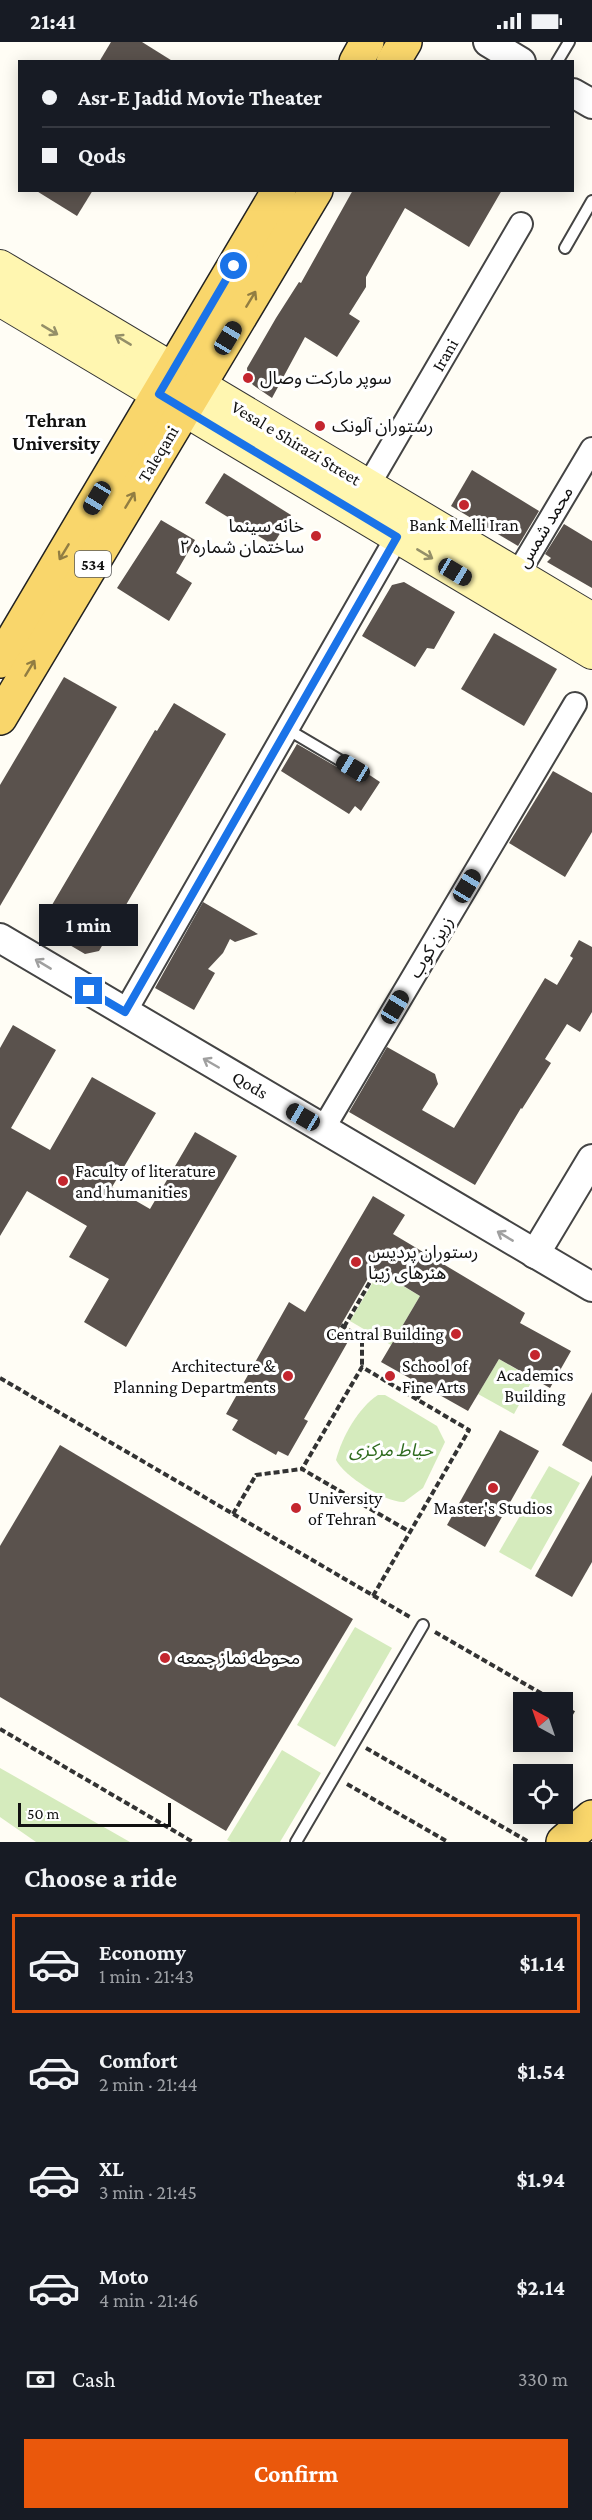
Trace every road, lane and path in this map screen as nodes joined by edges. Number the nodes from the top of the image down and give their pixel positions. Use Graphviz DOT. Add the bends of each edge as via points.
graph roads {
  1 [pos="367,42"];
  2 [pos="405,42"];
  3 [pos="488,42"];
  4 [pos="569,42"];
  5 [pos="357,60"];
  6 [pos="394,60"];
  7 [pos="518,60"];
  8 [pos="558,60"];
  9 [pos="574,94"];
  10 [pos="592,104"];
  11 [pos="278,192"];
  12 [pos="315,192"];
  13 [pos="592,201"];
  14 [pos="521,224"];
  15 [pos="565,248"];
  16 [pos="0,266"];
  17 [pos="0,300"];
  18 [pos="179,390"];
  19 [pos="592,449"];
  20 [pos="368,486"];
  21 [pos="404,524"];
  22 [pos="517,575"];
  23 [pos="592,619"];
  24 [pos="592,653"];
  25 [pos="0,661"];
  26 [pos="575,704"];
  27 [pos="0,718"];
  28 [pos="287,729"];
  29 [pos="353,768"];
  30 [pos="0,938"];
  31 [pos="125,1012"];
  32 [pos="323,1129"];
  33 [pos="592,1159"];
  34 [pos="535,1254"];
  35 [pos="377,1270"];
  36 [pos="592,1287"];
  37 [pos="362,1367"];
  38 [pos="0,1378"];
  39 [pos="425,1387"];
  40 [pos="417,1400"];
  41 [pos="302,1469"];
  42 [pos="233,1514"];
  43 [pos="410,1532"];
  44 [pos="373,1596"];
  45 [pos="423,1625"];
  46 [pos="539,1692"];
  47 [pos="0,1729"];
  48 [pos="354,1742"];
  49 [pos="334,1776"];
  50 [pos="592,1817"];
  51 [pos="193,1842"];
  52 [pos="296,1842"];
  53 [pos="448,1842"];
  54 [pos="529,1842"];
  55 [pos="563,1842"];
  1 -- 5 [label="main road"];
  2 -- 6 [label="main road"];
  3 -- 7 [label="street"];
  4 -- 8 [label="lane"];
  9 -- 10 [label="street"];
  11 -- 18 [label="main road, Taleqani / 534"];
  18 -- 12 [label="main road, Taleqani / 534, one-way"];
  13 -- 15 [label="lane"];
  14 -- 20 [label="street, Irani"];
  18 -- 16 [label="main road, Vesal e Shirazi Street, one-way"];
  17 -- 18 [label="main road, Vesal e Shirazi Street, one-way"];
  18 -- 20 [label="main road, Vesal e Shirazi Street"];
  18 -- 21 [label="main road, Vesal e Shirazi Street"];
  18 -- 25 [label="main road, Taleqani / 534, one-way"];
  27 -- 18 [label="main road, Taleqani / 534, one-way"];
  19 -- 22 [label="street, محمد شمس"];
  20 -- 21 [label="main road, Vesal e Shirazi Street"];
  21 -- 22 [label="main road, Vesal e Shirazi Street"];
  21 -- 24 [label="main road, Vesal e Shirazi Street, one-way"];
  21 -- 28 [label="street"];
  22 -- 23 [label="main road, Vesal e Shirazi Street"];
  26 -- 32 [label="street, زرین کوب"];
  28 -- 29 [label="lane"];
  28 -- 31 [label="street"];
  31 -- 30 [label="street, Qods, one-way"];
  32 -- 31 [label="street, Qods, one-way"];
  34 -- 32 [label="street, Qods, one-way"];
  33 -- 34 [label="street"];
  34 -- 36 [label="street, Qods"];
  35 -- 37 [label="path" via="342,1326 362,1340"];
  37 -- 40 [label="path"];
  37 -- 41 [label="path"];
  38 -- 42 [label="path"];
  39 -- 40 [label="path"];
  40 -- 43 [label="path" via="469,1430"];
  41 -- 42 [label="path" via="256,1475"];
  41 -- 43 [label="path"];
  42 -- 44 [label="path"];
  43 -- 44 [label="path"];
  44 -- 45 [label="path"];
  45 -- 46 [label="path"];
  45 -- 48 [label="lane"];
  47 -- 51 [label="path"];
  48 -- 49 [label="lane"];
  48 -- 54 [label="path"];
  49 -- 52 [label="lane"];
  49 -- 53 [label="path"];
  50 -- 55 [label="main road"];
}
